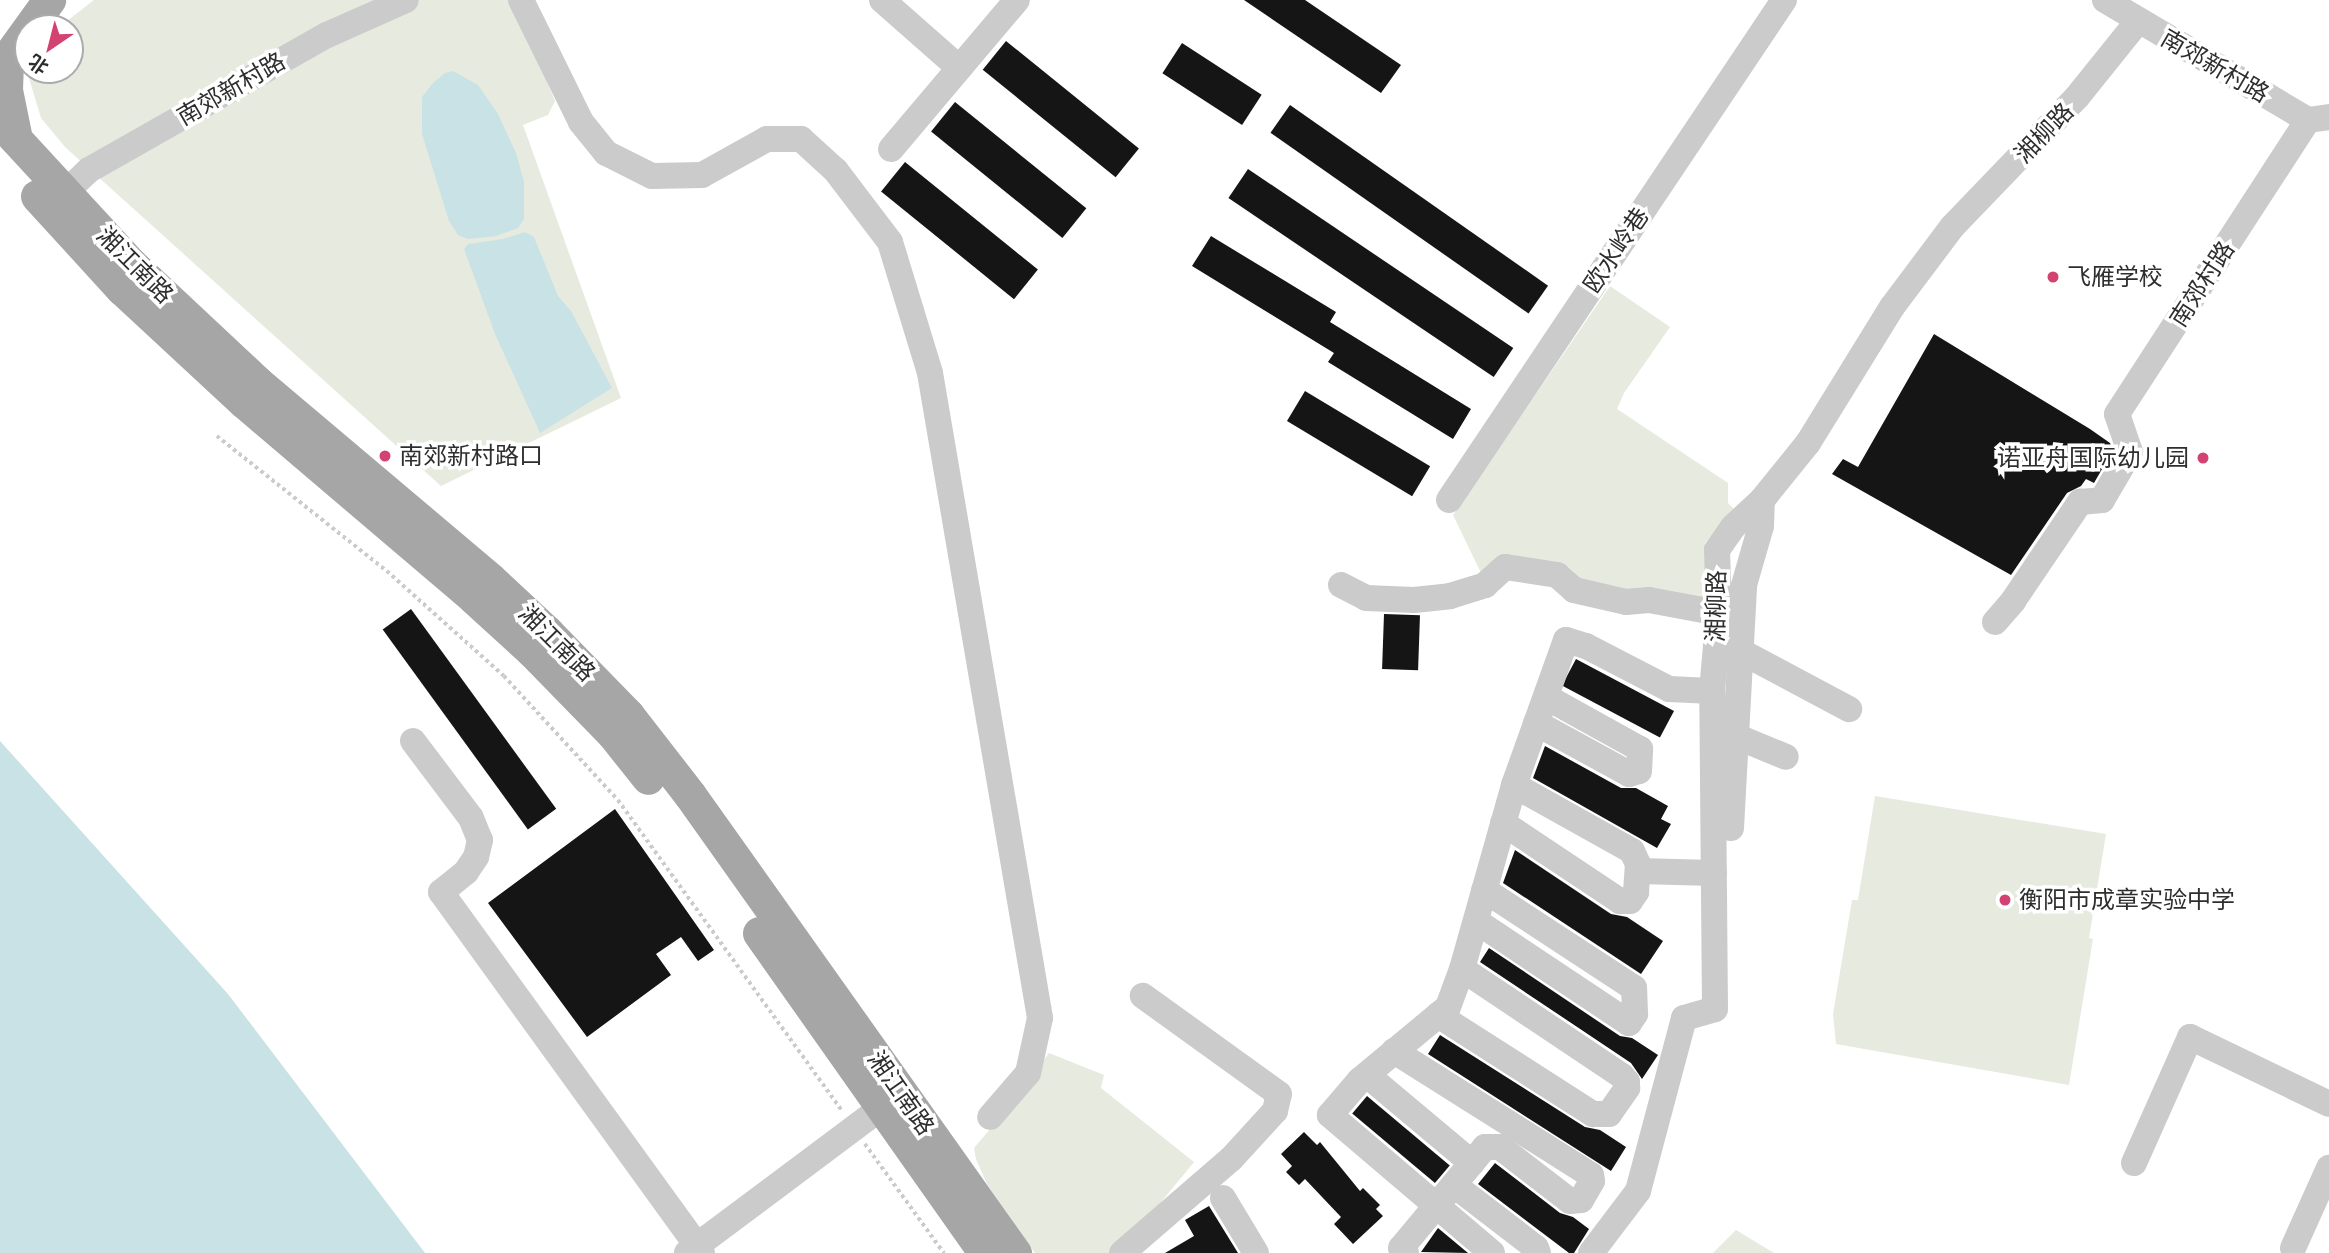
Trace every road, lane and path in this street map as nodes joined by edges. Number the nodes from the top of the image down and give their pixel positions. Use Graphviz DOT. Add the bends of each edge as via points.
graph roads {
  1 [pos="47,0"];
  2 [pos="406,0"];
  3 [pos="521,0"];
  4 [pos="881,0"];
  5 [pos="1017,0"];
  6 [pos="1784,0"];
  7 [pos="2105,0"];
  8 [pos="2138,21"];
  9 [pos="0,33"];
  10 [pos="959,68"];
  11 [pos="2318,118"];
  12 [pos="5,139"];
  13 [pos="891,149"];
  14 [pos="65,193"];
  15 [pos="217,436"];
  16 [pos="1449,500"];
  17 [pos="1762,500"];
  18 [pos="1341,585"];
  19 [pos="1718,613"];
  20 [pos="1995,622"];
  21 [pos="1738,650"];
  22 [pos="1712,691"];
  23 [pos="1546,697"];
  24 [pos="1849,709"];
  25 [pos="1536,723"];
  26 [pos="1733,735"];
  27 [pos="413,741"];
  28 [pos="1786,757"];
  29 [pos="1514,785"];
  30 [pos="1503,823"];
  31 [pos="1638,871"];
  32 [pos="1714,873"];
  33 [pos="1484,890"];
  34 [pos="1476,921"];
  35 [pos="1728,932"];
  36 [pos="1462,969"];
  37 [pos="1143,996"];
  38 [pos="1438,1015"];
  39 [pos="1394,1051"];
  40 [pos="1367,1074"];
  41 [pos="2329,1104"];
  42 [pos="882,1107"];
  43 [pos="990,1116"];
  44 [pos="854,1128"];
  45 [pos="1472,1163"];
  46 [pos="2134,1163"];
  47 [pos="2329,1168"];
  48 [pos="1454,1185"];
  49 [pos="1223,1198"];
  50 [pos="1436,1206"];
  51 [pos="2293,1248"];
  52 [pos="695,1251"];
  53 [pos="944,1253"];
  54 [pos="985,1253"];
  55 [pos="1016,1253"];
  56 [pos="1122,1253"];
  57 [pos="1256,1253"];
  58 [pos="1406,1253"];
  59 [pos="1492,1253"];
  60 [pos="1538,1253"];
  61 [pos="1591,1253"];
  1 -- 9 [label="main road"];
  1 -- 12 [label="main road" via="7,58"];
  2 -- 14 [label="street, 南郊新村路" via="315,41 89,170"];
  3 -- 43 [label="street" via="581,122 606,153 652,176 702,176 767,139 801,139 836,171 890,242 930,373 1040,1018 1028,1073"];
  4 -- 10 [label="street"];
  5 -- 10 [label="street"];
  6 -- 16 [label="street, 欧水岭巷"];
  7 -- 8 [label="street, 南郊新村路"];
  8 -- 11 [label="street, 南郊新村路"];
  8 -- 17 [label="street, 湘柳路" via="2077,97 1952,227 1892,307 1808,443"];
  10 -- 13 [label="street"];
  11 -- 20 [label="street, 南郊村路" via="2117,414 2130,452 2102,499 2080,502"];
  12 -- 14 [label="main road, 湘江南路"];
  12 -- 42 [label="main road, 湘江南路" via="122,289 244,402 474,598 613,734 667,802"];
  14 -- 55 [label="main road, 湘江南路" via="131,264 257,382 490,579 628,715"];
  15 -- 44 [label="path" via="387,571 504,676 618,800"];
  17 -- 19 [label="street, 湘柳路" via="1717,550"];
  17 -- 21 [label="street" via="1761,526 1744,585"];
  18 -- 19 [label="street" via="1366,598 1450,596 1485,586 1505,567 1557,576 1574,590"];
  19 -- 22 [label="street, 湘柳路"];
  21 -- 24 [label="street"];
  21 -- 26 [label="street"];
  22 -- 23 [label="street" via="1669,689 1566,640"];
  22 -- 32 [label="street, 湘柳路"];
  23 -- 25 [label="street"];
  23 -- 25 [label="street" via="1640,749 1639,771 1629,774"];
  25 -- 29 [label="street"];
  26 -- 28 [label="street"];
  26 -- 35 [label="street"];
  27 -- 52 [label="street" via="471,818 480,840 477,857 466,873 442,892"];
  29 -- 30 [label="street"];
  29 -- 31 [label="street" via="1632,851"];
  30 -- 31 [label="street" via="1619,901 1630,901"];
  30 -- 33 [label="street"];
  31 -- 32 [label="street"];
  32 -- 61 [label="street, 湘柳路" via="1715,1009 1684,1018 1638,1191"];
  33 -- 34 [label="street"];
  33 -- 34 [label="street" via="1634,988 1635,1014 1629,1023"];
  34 -- 36 [label="street"];
  36 -- 38 [label="street" via="1448,1007"];
  36 -- 38 [label="street" via="1622,1076 1627,1088 1609,1114 1593,1114"];
  37 -- 56 [label="street" via="1279,1094 1275,1111 1231,1158"];
  38 -- 39 [label="street"];
  39 -- 40 [label="street"];
  39 -- 45 [label="street" via="1591,1175 1592,1181 1576,1203 1500,1147 1485,1147"];
  40 -- 45 [label="street"];
  40 -- 50 [label="street" via="1331,1115"];
  41 -- 46 [label="street" via="2190,1037"];
  42 -- 44 [label="street"];
  42 -- 54 [label="main road, 湘江南路"];
  44 -- 52 [label="street"];
  44 -- 53 [label="path"];
  45 -- 48 [label="street"];
  47 -- 51 [label="street"];
  48 -- 50 [label="street"];
  48 -- 60 [label="street"];
  49 -- 57 [label="street"];
  50 -- 58 [label="street" via="1401,1248"];
  50 -- 59 [label="street"];
}
